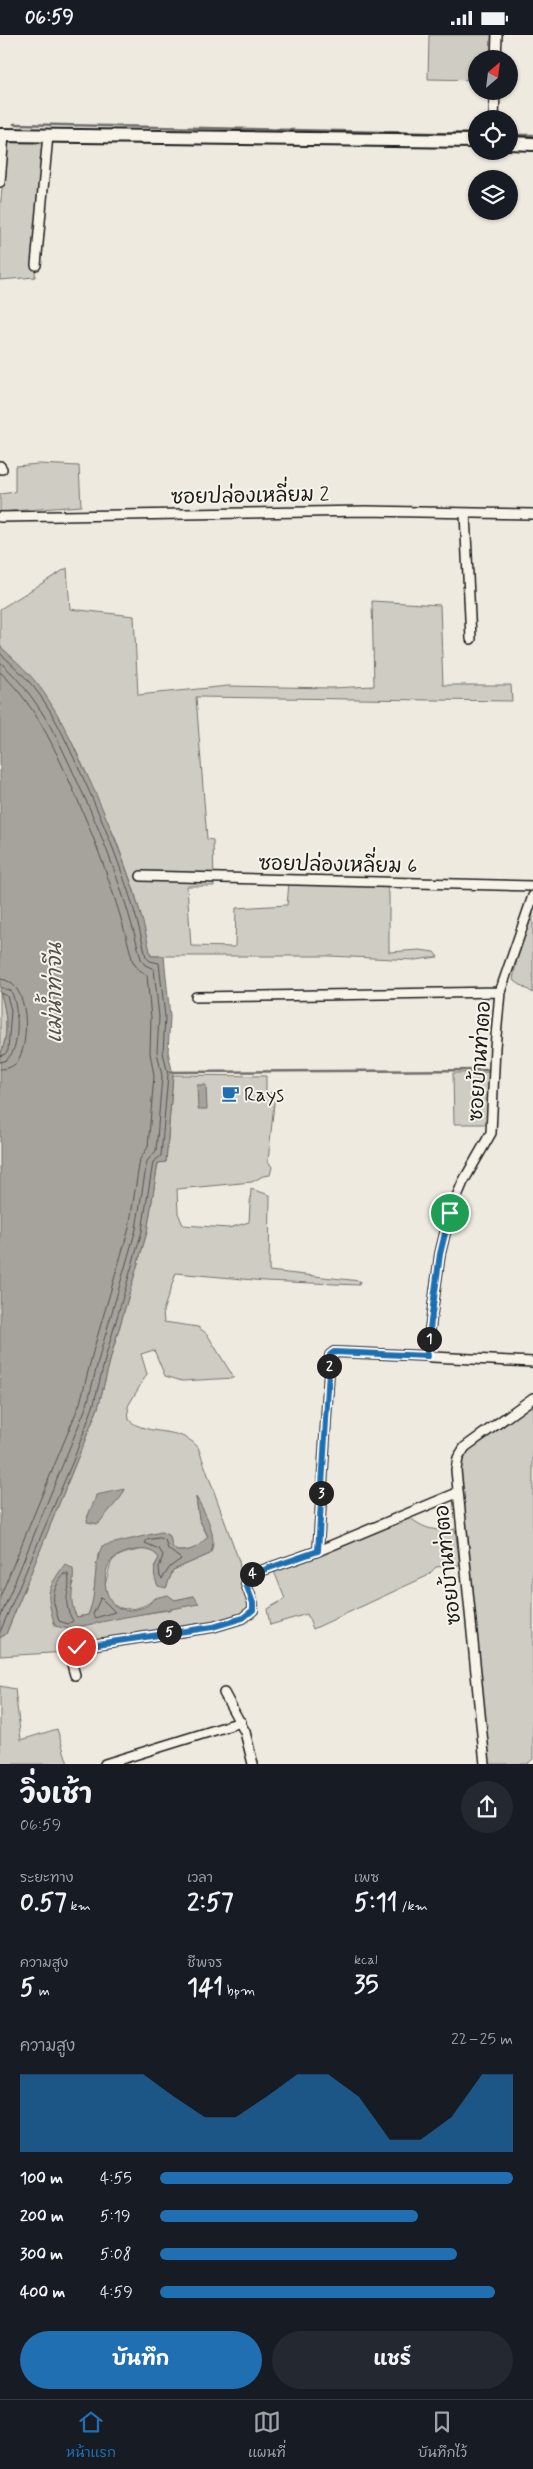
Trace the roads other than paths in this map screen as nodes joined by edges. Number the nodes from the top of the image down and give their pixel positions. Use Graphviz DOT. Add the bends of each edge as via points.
graph roads {
  1 [pos="497,35"];
  2 [pos="496,50"];
  3 [pos="2,135"];
  4 [pos="48,135"];
  5 [pos="468,141"];
  6 [pos="518,143"];
  7 [pos="533,144"];
  8 [pos="0,182"];
  9 [pos="36,265"];
  10 [pos="465,513"];
  11 [pos="533,514"];
  12 [pos="0,517"];
  13 [pos="471,639"];
  14 [pos="141,877"];
  15 [pos="533,885"];
  16 [pos="533,896"];
  17 [pos="500,992"];
  18 [pos="196,997"];
  19 [pos="428,1356"];
  20 [pos="533,1362"];
  21 [pos="533,1398"];
  22 [pos="457,1493"];
  23 [pos="318,1551"];
  24 [pos="75,1675"];
  25 [pos="224,1693"];
  26 [pos="241,1722"];
  27 [pos="104,1764"];
  28 [pos="253,1764"];
  29 [pos="485,1764"];
  1 -- 2 [label="street"];
  3 -- 4 [label="street"];
  3 -- 8 [label="street"];
  4 -- 5 [label="street"];
  4 -- 9 [label="street"];
  6 -- 7 [label="street"];
  10 -- 11 [label="street, ซอยปล่องเหลี่ยม 2"];
  10 -- 12 [label="street, ซอยปล่องเหลี่ยม 2" via="365,511"];
  10 -- 13 [label="street"];
  14 -- 15 [label="street, ซอยปล่องเหลี่ยม 6"];
  16 -- 17 [label="street, ซอยบ้านท่าตอ"];
  17 -- 18 [label="street"];
  17 -- 19 [label="street, ซอยบ้านท่าตอ" via="492,1133 463,1182 450,1213 440,1254"];
  19 -- 20 [label="street"];
  19 -- 23 [label="street" via="334,1352 330,1355"];
  21 -- 22 [label="street, ซอยบ้านท่าตอ" via="465,1447 458,1458"];
  22 -- 23 [label="street"];
  22 -- 29 [label="street, ซอยบ้านท่าตอ"];
  23 -- 24 [label="street" via="252,1574 246,1584 253,1610 243,1618 213,1627 77,1647 71,1658"];
  25 -- 26 [label="street"];
  26 -- 27 [label="street"];
  26 -- 28 [label="street"];
}
